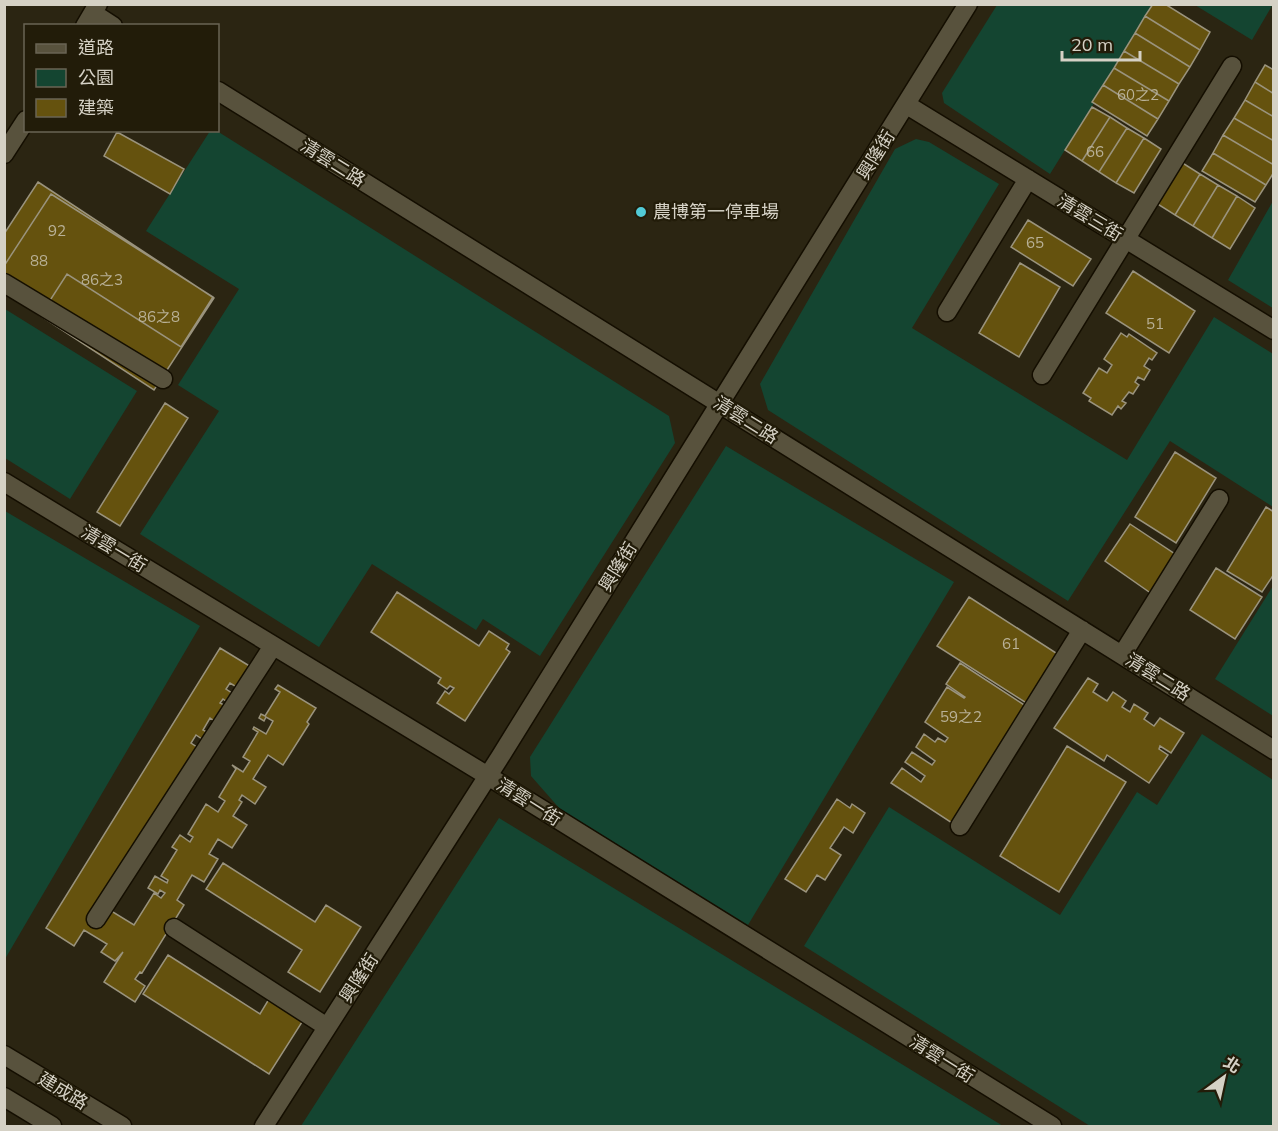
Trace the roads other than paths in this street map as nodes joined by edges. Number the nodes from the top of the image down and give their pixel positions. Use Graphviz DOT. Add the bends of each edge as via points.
graph roads {
  1 [pos="969,4"];
  2 [pos="92,14"];
  3 [pos="110,24"];
  4 [pos="1232,66"];
  5 [pos="219,92"];
  6 [pos="907,105"];
  7 [pos="24,123"];
  8 [pos="4,154"];
  9 [pos="1028,179"];
  10 [pos="1126,239"];
  11 [pos="4,283"];
  12 [pos="946,312"];
  13 [pos="1274,330"];
  14 [pos="1042,375"];
  15 [pos="163,378"];
  16 [pos="720,404"];
  17 [pos="4,482"];
  18 [pos="1219,499"];
  19 [pos="1082,630"];
  20 [pos="273,646"];
  21 [pos="1122,655"];
  22 [pos="1274,750"];
  23 [pos="488,776"];
  24 [pos="960,826"];
  25 [pos="96,919"];
  26 [pos="174,928"];
  27 [pos="327,1027"];
  28 [pos="4,1055"];
  29 [pos="4,1097"];
  30 [pos="52,1126"];
  31 [pos="122,1126"];
  32 [pos="264,1126"];
  33 [pos="1052,1126"];
  1 -- 6 [label="street, 興隆街"];
  2 -- 3 [label="street"];
  4 -- 10 [label="street"];
  5 -- 16 [label="street, 清雲二路"];
  6 -- 9 [label="street, 清雲三街"];
  6 -- 16 [label="street, 興隆街"];
  7 -- 8 [label="street"];
  9 -- 10 [label="street, 清雲三街"];
  9 -- 12 [label="street"];
  10 -- 13 [label="street, 清雲三街"];
  10 -- 14 [label="street"];
  11 -- 15 [label="street"];
  16 -- 19 [label="street, 清雲二路"];
  16 -- 23 [label="street, 興隆街"];
  17 -- 20 [label="street, 清雲一街"];
  18 -- 21 [label="street"];
  19 -- 21 [label="street, 清雲二路"];
  19 -- 24 [label="street"];
  20 -- 23 [label="street, 清雲一街"];
  20 -- 25 [label="street"];
  21 -- 22 [label="street, 清雲二路"];
  23 -- 27 [label="street, 興隆街"];
  23 -- 33 [label="street, 清雲一街"];
  26 -- 27 [label="street"];
  27 -- 32 [label="street, 興隆街"];
  28 -- 31 [label="street, 建成路"];
  29 -- 30 [label="street, 建成路"];
}
